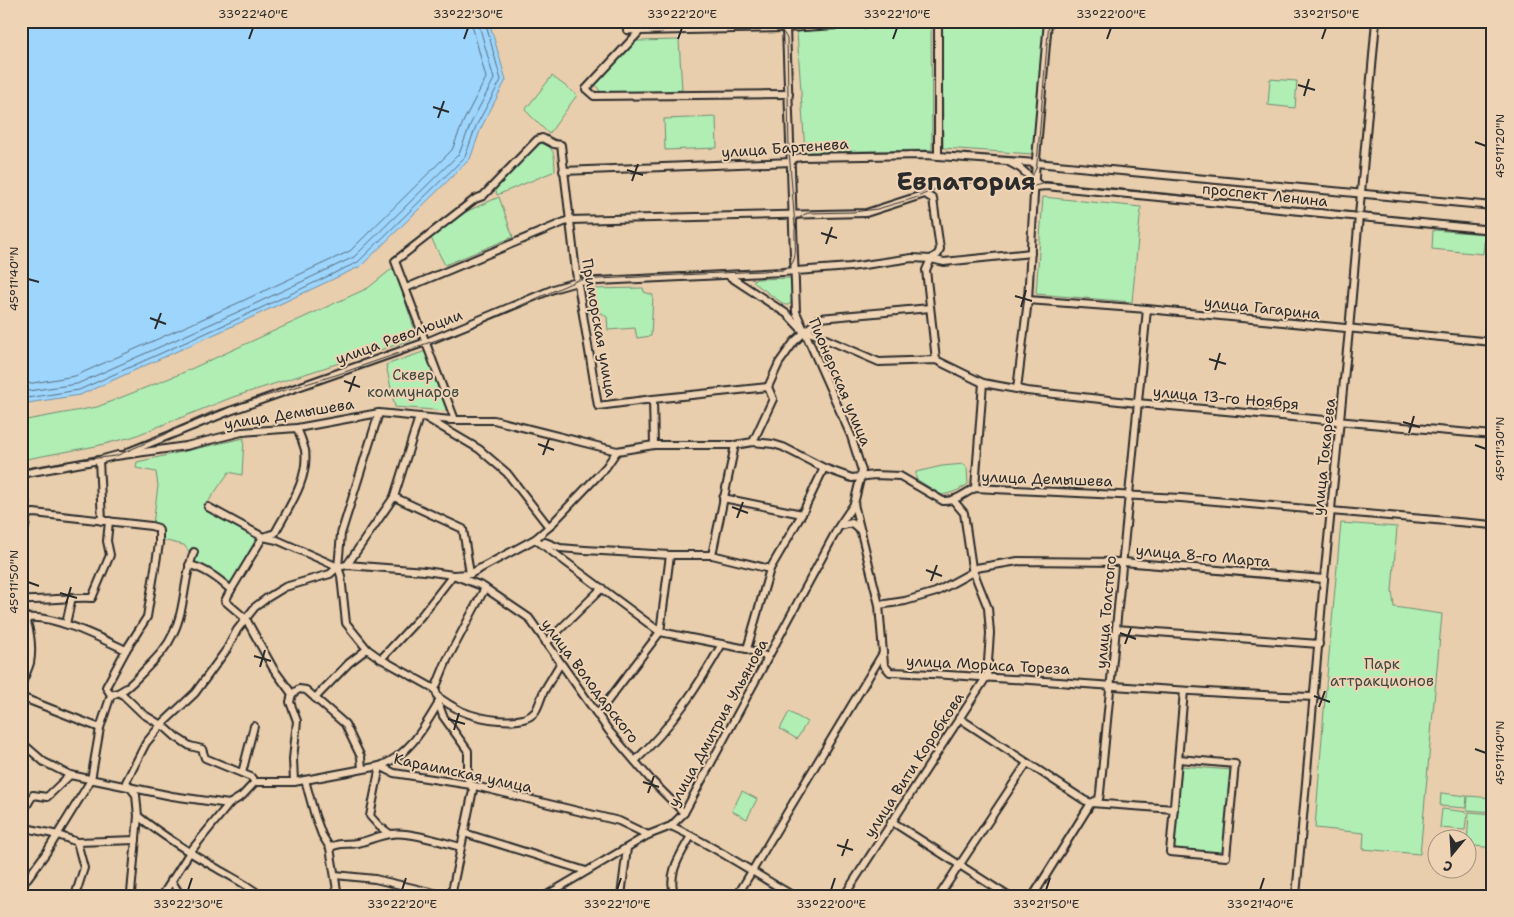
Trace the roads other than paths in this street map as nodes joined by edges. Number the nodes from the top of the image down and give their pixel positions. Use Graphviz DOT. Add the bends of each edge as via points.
graph roads {
  1 [pos="628,21"];
  2 [pos="938,21"];
  3 [pos="972,21"];
  4 [pos="1048,21"];
  5 [pos="1376,21"];
  6 [pos="786,28"];
  7 [pos="640,31"];
  8 [pos="789,94"];
  9 [pos="938,156"];
  10 [pos="1008,161"];
  11 [pos="791,162"];
  12 [pos="1036,162"];
  13 [pos="563,170"];
  14 [pos="1036,185"];
  15 [pos="1361,194"];
  16 [pos="1493,206"];
  17 [pos="793,215"];
  18 [pos="1358,217"];
  19 [pos="569,220"];
  20 [pos="1493,230"];
  21 [pos="1031,253"];
  22 [pos="931,259"];
  23 [pos="795,271"];
  24 [pos="728,275"];
  25 [pos="577,282"];
  26 [pos="406,288"];
  27 [pos="1028,300"];
  28 [pos="930,308"];
  29 [pos="1147,310"];
  30 [pos="796,312"];
  31 [pos="787,314"];
  32 [pos="1349,330"];
  33 [pos="804,332"];
  34 [pos="426,342"];
  35 [pos="1493,342"];
  36 [pos="936,360"];
  37 [pos="983,383"];
  38 [pos="768,387"];
  39 [pos="1017,390"];
  40 [pos="653,398"];
  41 [pos="1137,403"];
  42 [pos="379,413"];
  43 [pos="421,416"];
  44 [pos="457,420"];
  45 [pos="1340,420"];
  46 [pos="298,428"];
  47 [pos="456,435"];
  48 [pos="1493,435"];
  49 [pos="753,442"];
  50 [pos="654,445"];
  51 [pos="735,445"];
  52 [pos="616,450"];
  53 [pos="116,456"];
  54 [pos="99,460"];
  55 [pos="824,468"];
  56 [pos="21,474"];
  57 [pos="862,476"];
  58 [pos="21,481"];
  59 [pos="975,488"];
  60 [pos="1129,495"];
  61 [pos="394,497"];
  62 [pos="723,498"];
  63 [pos="953,500"];
  64 [pos="854,504"];
  65 [pos="208,507"];
  66 [pos="1331,511"];
  67 [pos="26,514"];
  68 [pos="802,514"];
  69 [pos="106,521"];
  70 [pos="1493,525"];
  71 [pos="839,526"];
  72 [pos="549,527"];
  73 [pos="862,532"];
  74 [pos="21,536"];
  75 [pos="264,537"];
  76 [pos="535,539"];
  77 [pos="194,552"];
  78 [pos="670,555"];
  79 [pos="712,555"];
  80 [pos="1122,562"];
  81 [pos="189,565"];
  82 [pos="347,565"];
  83 [pos="338,567"];
  84 [pos="770,569"];
  85 [pos="973,571"];
  86 [pos="470,574"];
  87 [pos="453,575"];
  88 [pos="1324,579"];
  89 [pos="485,588"];
  90 [pos="602,588"];
  91 [pos="231,590"];
  92 [pos="72,597"];
  93 [pos="21,600"];
  94 [pos="879,605"];
  95 [pos="21,609"];
  96 [pos="27,618"];
  97 [pos="246,619"];
  98 [pos="66,624"];
  99 [pos="1116,629"];
  100 [pos="660,632"];
  101 [pos="546,643"];
  102 [pos="722,644"];
  103 [pos="1319,644"];
  104 [pos="367,649"];
  105 [pos="747,649"];
  106 [pos="126,650"];
  107 [pos="883,653"];
  108 [pos="768,657"];
  109 [pos="380,659"];
  110 [pos="560,664"];
  111 [pos="987,676"];
  112 [pos="21,685"];
  113 [pos="1112,686"];
  114 [pos="435,689"];
  115 [pos="1184,691"];
  116 [pos="121,693"];
  117 [pos="292,694"];
  118 [pos="111,695"];
  119 [pos="21,697"];
  120 [pos="1315,697"];
  121 [pos="315,698"];
  122 [pos="438,700"];
  123 [pos="597,715"];
  124 [pos="959,718"];
  125 [pos="161,725"];
  126 [pos="254,726"];
  127 [pos="100,728"];
  128 [pos="21,742"];
  129 [pos="1179,759"];
  130 [pos="635,761"];
  131 [pos="1027,763"];
  132 [pos="380,766"];
  133 [pos="362,769"];
  134 [pos="242,774"];
  135 [pos="70,775"];
  136 [pos="92,780"];
  137 [pos="305,780"];
  138 [pos="255,782"];
  139 [pos="294,782"];
  140 [pos="471,785"];
  141 [pos="130,786"];
  142 [pos="1091,803"];
  143 [pos="230,804"];
  144 [pos="1174,809"];
  145 [pos="21,814"];
  146 [pos="684,814"];
  147 [pos="138,816"];
  148 [pos="892,821"];
  149 [pos="671,826"];
  150 [pos="23,827"];
  151 [pos="464,833"];
  152 [pos="390,834"];
  153 [pos="21,835"];
  154 [pos="58,835"];
  155 [pos="648,835"];
  156 [pos="691,836"];
  157 [pos="136,840"];
  158 [pos="77,842"];
  159 [pos="460,847"];
  160 [pos="330,848"];
  161 [pos="627,848"];
  162 [pos="190,852"];
  163 [pos="959,865"];
  164 [pos="586,871"];
  165 [pos="751,872"];
  166 [pos="335,875"];
  167 [pos="171,880"];
  168 [pos="21,887"];
  169 [pos="132,894"];
  170 [pos="75,896"];
  171 [pos="162,896"];
  172 [pos="181,896"];
  173 [pos="261,896"];
  174 [pos="338,896"];
  175 [pos="447,896"];
  176 [pos="451,896"];
  177 [pos="545,896"];
  178 [pos="621,896"];
  179 [pos="675,896"];
  180 [pos="737,896"];
  181 [pos="794,896"];
  182 [pos="844,896"];
  183 [pos="940,896"];
  184 [pos="1008,896"];
  185 [pos="1033,896"];
  186 [pos="1296,896"];
  1 -- 7 [label="street" via="627,30"];
  2 -- 3 [label="street"];
  2 -- 6 [label="street"];
  2 -- 9 [label="street"];
  4 -- 12 [label="street"];
  5 -- 15 [label="street, улица Токарева"];
  6 -- 7 [label="street"];
  6 -- 8 [label="street, Пионерская улица"];
  7 -- 8 [label="street" via="586,89 594,96"];
  8 -- 11 [label="street, Пионерская улица"];
  9 -- 10 [label="street, улица Бартенева"];
  9 -- 11 [label="street, улица Бартенева" via="802,157"];
  10 -- 12 [label="street, проспект Ленина"];
  10 -- 14 [label="street"];
  11 -- 13 [label="street, улица Бартенева"];
  11 -- 17 [label="street, Пионерская улица"];
  12 -- 14 [label="street"];
  12 -- 15 [label="street, проспект Ленина"];
  13 -- 19 [label="street, Приморская улица"];
  13 -- 26 [label="street, Приморская улица" via="560,145 542,138 537,140 483,196 395,261"];
  14 -- 18 [label="street, проспект Ленина"];
  14 -- 21 [label="street"];
  15 -- 16 [label="street, проспект Ленина"];
  15 -- 18 [label="street, улица Токарева"];
  17 -- 19 [label="street"];
  17 -- 22 [label="street" via="866,213 925,194 933,198 940,249"];
  17 -- 23 [label="street, Пионерская улица"];
  18 -- 20 [label="street, проспект Ленина"];
  18 -- 32 [label="street, улица Токарева"];
  19 -- 25 [label="street, Приморская улица"];
  19 -- 26 [label="street"];
  21 -- 22 [label="street, улица Революции" via="944,262"];
  21 -- 27 [label="street"];
  22 -- 23 [label="street, улица Революции" via="912,258"];
  22 -- 28 [label="street" via="926,270"];
  23 -- 24 [label="street, улица Революции"];
  23 -- 30 [label="street, Пионерская улица"];
  24 -- 25 [label="street, улица Революции"];
  24 -- 31 [label="street"];
  25 -- 34 [label="street, улица Революции"];
  25 -- 40 [label="street, Приморская улица" via="598,406"];
  26 -- 34 [label="street"];
  27 -- 29 [label="street, улица Гагарина"];
  27 -- 39 [label="street"];
  28 -- 33 [label="street" via="820,318"];
  28 -- 36 [label="street"];
  29 -- 32 [label="street, улица Гагарина"];
  29 -- 41 [label="street, улица Толстого"];
  30 -- 31 [label="street"];
  30 -- 33 [label="street, Пионерская улица"];
  31 -- 33 [label="street"];
  32 -- 35 [label="street, улица Гагарина"];
  32 -- 45 [label="street, улица Токарева"];
  33 -- 36 [label="street" via="879,362"];
  33 -- 38 [label="street" via="779,363"];
  33 -- 57 [label="street, Пионерская улица" via="851,436"];
  34 -- 44 [label="street"];
  34 -- 53 [label="street, улица Революции" via="230,410"];
  36 -- 37 [label="street"];
  37 -- 39 [label="street, улица 13-го Ноября"];
  37 -- 59 [label="street"];
  38 -- 40 [label="street, Приморская улица"];
  38 -- 49 [label="street" via="772,399"];
  39 -- 41 [label="street, улица 13-го Ноября"];
  40 -- 50 [label="street"];
  41 -- 45 [label="street, улица 13-го Ноября"];
  41 -- 60 [label="street, улица Толстого"];
  42 -- 43 [label="street, улица Демышева"];
  42 -- 46 [label="street, улица Демышева"];
  42 -- 83 [label="street" via="341,534"];
  43 -- 44 [label="street, улица Демышева"];
  43 -- 47 [label="street"];
  43 -- 61 [label="street"];
  44 -- 47 [label="street"];
  44 -- 52 [label="street, улица Демышева" via="494,420"];
  45 -- 48 [label="street, улица 13-го Ноября"];
  45 -- 66 [label="street, улица Токарева"];
  46 -- 53 [label="street, улица Демышева" via="242,432 186,446"];
  46 -- 75 [label="street" via="305,467 300,485 275,533"];
  47 -- 72 [label="street" via="479,449 507,473"];
  49 -- 51 [label="street, улица Демышева"];
  49 -- 55 [label="street, улица Демышева" via="783,447"];
  50 -- 51 [label="street, улица Демышева"];
  50 -- 52 [label="street, улица Демышева"];
  51 -- 62 [label="street"];
  52 -- 72 [label="street" via="606,467"];
  53 -- 54 [label="street, улица Революции"];
  54 -- 56 [label="street, улица Революции"];
  54 -- 69 [label="street"];
  55 -- 57 [label="street, улица Демышева" via="852,478"];
  55 -- 68 [label="street"];
  57 -- 63 [label="street, улица Демышева" via="900,476 942,501"];
  57 -- 64 [label="street, Пионерская улица"];
  58 -- 67 [label="street"];
  59 -- 60 [label="street, улица Демышева"];
  59 -- 63 [label="street, улица Демышева"];
  60 -- 66 [label="street, улица Демышева"];
  60 -- 80 [label="street, улица Толстого"];
  61 -- 82 [label="street"];
  61 -- 86 [label="street" via="463,529"];
  62 -- 68 [label="street"];
  62 -- 79 [label="street"];
  63 -- 85 [label="street, улица Вити Коробкова" via="964,513"];
  64 -- 71 [label="street, улица Дмитрия Ульянова"];
  64 -- 73 [label="street"];
  65 -- 75 [label="street"];
  66 -- 70 [label="street, улица Демышева"];
  66 -- 88 [label="street, улица Токарева"];
  67 -- 69 [label="street"];
  67 -- 74 [label="street"];
  68 -- 84 [label="street"];
  69 -- 92 [label="street" via="110,555 92,598"];
  69 -- 106 [label="street" via="151,526 160,531 147,616"];
  71 -- 73 [label="street" via="852,523"];
  71 -- 108 [label="street, улица Дмитрия Ульянова"];
  72 -- 76 [label="street"];
  73 -- 94 [label="street"];
  75 -- 83 [label="street"];
  75 -- 91 [label="street"];
  76 -- 78 [label="street" via="560,548"];
  76 -- 86 [label="street"];
  76 -- 90 [label="street"];
  77 -- 81 [label="street"];
  78 -- 79 [label="street"];
  78 -- 100 [label="street"];
  79 -- 84 [label="street"];
  80 -- 85 [label="street, улица 8-го Марта" via="1018,561"];
  80 -- 88 [label="street, улица 8-го Марта"];
  80 -- 99 [label="street, улица Толстого"];
  81 -- 91 [label="street" via="198,566"];
  81 -- 116 [label="street" via="174,633 165,648"];
  82 -- 83 [label="street, улица Володарского"];
  82 -- 87 [label="street, улица Володарского"];
  83 -- 97 [label="street, улица Володарского" via="330,574 285,588 261,602"];
  83 -- 104 [label="street" via="346,622"];
  84 -- 105 [label="street"];
  85 -- 94 [label="street, улица 8-го Марта" via="924,596"];
  85 -- 111 [label="street, улица Вити Коробкова" via="988,608"];
  86 -- 87 [label="street"];
  87 -- 89 [label="street, улица Володарского"];
  87 -- 109 [label="street" via="421,616"];
  88 -- 103 [label="street, улица Токарева"];
  89 -- 101 [label="street, улица Володарского" via="529,618"];
  89 -- 114 [label="street"];
  90 -- 100 [label="street"];
  90 -- 101 [label="street"];
  91 -- 97 [label="street" via="225,601"];
  92 -- 93 [label="street"];
  92 -- 98 [label="street"];
  94 -- 107 [label="street"];
  95 -- 96 [label="street"];
  96 -- 98 [label="street"];
  96 -- 112 [label="street" via="30,663"];
  97 -- 117 [label="street" via="273,668"];
  97 -- 125 [label="street, улица Володарского" via="195,693"];
  98 -- 106 [label="street"];
  99 -- 103 [label="street"];
  99 -- 113 [label="street, улица Толстого"];
  100 -- 102 [label="street"];
  100 -- 123 [label="street"];
  101 -- 110 [label="street, улица Володарского"];
  102 -- 105 [label="street"];
  102 -- 130 [label="street" via="697,688"];
  103 -- 120 [label="street, улица Токарева"];
  104 -- 109 [label="street"];
  104 -- 121 [label="street"];
  105 -- 108 [label="street"];
  106 -- 118 [label="street" via="106,687"];
  107 -- 111 [label="street, улица Мориса Тореза" via="884,665 890,672"];
  107 -- 165 [label="street"];
  108 -- 146 [label="street, улица Дмитрия Ульянова"];
  109 -- 114 [label="street"];
  110 -- 122 [label="street" via="534,712 516,721 470,714"];
  110 -- 123 [label="street, улица Володарского"];
  111 -- 113 [label="street, улица Мориса Тореза"];
  111 -- 124 [label="street, улица Вити Коробкова"];
  113 -- 115 [label="street, улица Мориса Тореза"];
  113 -- 142 [label="street, улица Толстого" via="1099,799"];
  114 -- 122 [label="street"];
  115 -- 120 [label="street, улица Мориса Тореза"];
  115 -- 129 [label="street"];
  116 -- 118 [label="street"];
  116 -- 125 [label="street" via="143,714"];
  117 -- 121 [label="street" via="299,689 306,690"];
  117 -- 139 [label="street" via="290,702 297,721"];
  118 -- 127 [label="street"];
  119 -- 127 [label="street"];
  120 -- 186 [label="street, улица Токарева"];
  121 -- 133 [label="street" via="347,726 361,757"];
  122 -- 132 [label="street" via="414,742 391,762"];
  122 -- 140 [label="street" via="443,716 468,751"];
  123 -- 130 [label="street, улица Володарского"];
  124 -- 131 [label="street"];
  124 -- 148 [label="street, улица Вити Коробкова"];
  125 -- 134 [label="street" via="190,746 202,749 205,758"];
  125 -- 141 [label="street, улица Володарского" via="146,743 126,782"];
  126 -- 134 [label="street"];
  127 -- 136 [label="street"];
  128 -- 135 [label="street" via="44,762"];
  129 -- 144 [label="street"];
  129 -- 144 [label="street" via="1234,764 1226,857 1170,852"];
  130 -- 146 [label="street, улица Володарского"];
  131 -- 142 [label="street"];
  131 -- 163 [label="street"];
  132 -- 133 [label="street, Караимская улица"];
  132 -- 140 [label="street, Караимская улица" via="394,773"];
  132 -- 152 [label="street" via="370,816"];
  133 -- 137 [label="street, Караимская улица"];
  134 -- 138 [label="street"];
  135 -- 136 [label="street"];
  135 -- 145 [label="street" via="47,797 33,796"];
  136 -- 141 [label="street"];
  136 -- 154 [label="street"];
  137 -- 139 [label="street, Караимская улица"];
  137 -- 160 [label="street" via="315,816"];
  138 -- 139 [label="street, Караимская улица"];
  138 -- 143 [label="street"];
  140 -- 151 [label="street" via="473,790"];
  140 -- 155 [label="street, Караимская улица" via="619,821"];
  141 -- 143 [label="street"];
  141 -- 147 [label="street" via="136,795"];
  142 -- 144 [label="street"];
  142 -- 185 [label="street, улица Толстого"];
  143 -- 162 [label="street"];
  146 -- 149 [label="street, улица Дмитрия Ульянова"];
  147 -- 157 [label="street"];
  147 -- 162 [label="street"];
  148 -- 163 [label="street"];
  148 -- 182 [label="street, улица Вити Коробкова"];
  149 -- 155 [label="street, улица Дмитрия Ульянова"];
  149 -- 156 [label="street"];
  150 -- 153 [label="street"];
  150 -- 154 [label="street"];
  151 -- 159 [label="street"];
  151 -- 164 [label="street"];
  152 -- 159 [label="street"];
  152 -- 160 [label="street" via="354,844 335,844"];
  154 -- 158 [label="street"];
  154 -- 168 [label="street"];
  155 -- 161 [label="street, улица Дмитрия Ульянова"];
  156 -- 165 [label="street"];
  156 -- 179 [label="street" via="673,870 671,882"];
  157 -- 158 [label="street"];
  157 -- 169 [label="street"];
  158 -- 170 [label="street" via="84,868"];
  159 -- 176 [label="street"];
  160 -- 166 [label="street"];
  161 -- 164 [label="street, улица Дмитрия Ульянова"];
  161 -- 178 [label="street"];
  162 -- 167 [label="street"];
  162 -- 173 [label="street"];
  163 -- 183 [label="street"];
  163 -- 184 [label="street"];
  164 -- 177 [label="street, улица Дмитрия Ульянова"];
  165 -- 180 [label="street"];
  165 -- 181 [label="street"];
  166 -- 174 [label="street"];
  166 -- 175 [label="street" via="374,879"];
  167 -- 171 [label="street"];
  167 -- 172 [label="street"];
}
